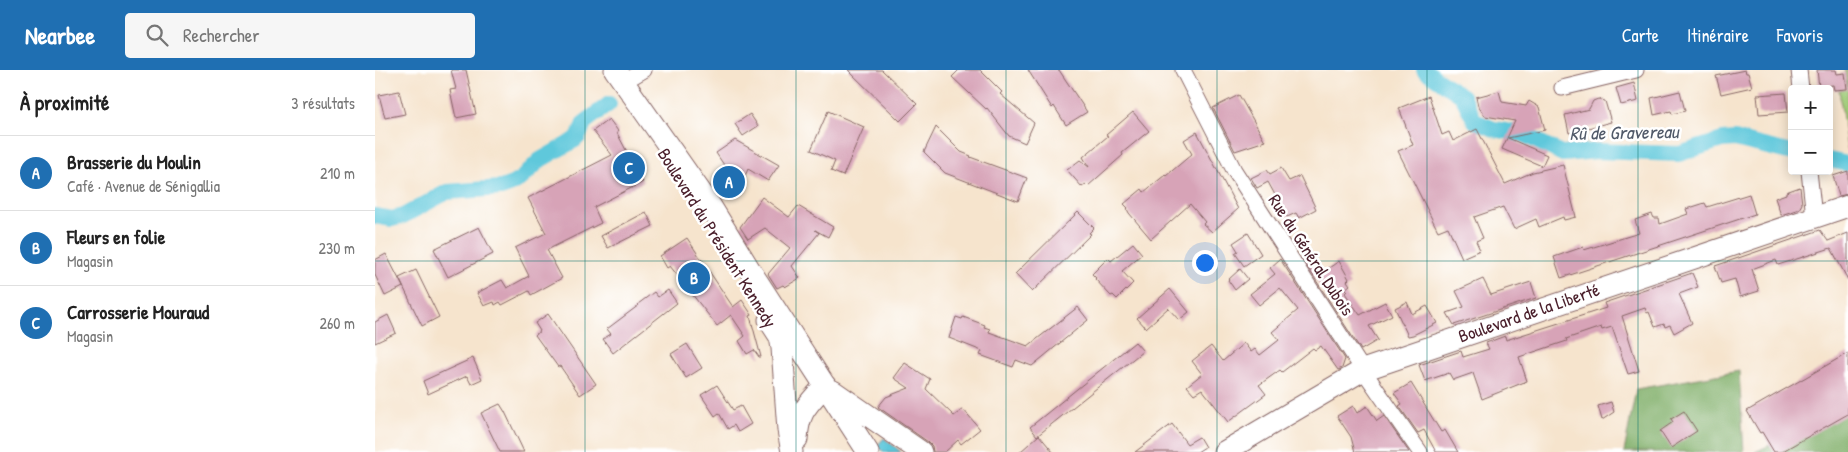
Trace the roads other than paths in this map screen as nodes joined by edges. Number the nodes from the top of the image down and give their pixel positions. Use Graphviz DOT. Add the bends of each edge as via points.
graph roads {
  1 [pos="603,70"];
  2 [pos="644,70"];
  3 [pos="1183,70"];
  4 [pos="1636,70"];
  5 [pos="1799,70"];
  6 [pos="620,76"];
  7 [pos="1801,85"];
  8 [pos="1562,88"];
  9 [pos="1809,175"];
  10 [pos="1848,206"];
  11 [pos="1814,217"];
  12 [pos="1363,370"];
  13 [pos="825,385"];
  14 [pos="792,452"];
  15 [pos="796,452"];
  16 [pos="868,452"];
  17 [pos="921,452"];
  18 [pos="1224,452"];
  19 [pos="1420,452"];
  1 -- 14 [label="main road, Boulevard du Président Kennedy" via="647,128 753,290 779,337"];
  2 -- 6 [label="street"];
  3 -- 12 [label="street, Rue du Général Dubois" via="1233,170"];
  4 -- 8 [label="street"];
  5 -- 7 [label="street"];
  6 -- 13 [label="main road" via="710,205"];
  9 -- 11 [label="street"];
  10 -- 11 [label="main road, Boulevard de la Liberté"];
  11 -- 12 [label="main road, Boulevard de la Liberté"];
  12 -- 18 [label="main road, Boulevard de la Liberté"];
  12 -- 19 [label="street, Rue du Général Dubois"];
  13 -- 15 [label="main road" via="801,414"];
  13 -- 16 [label="main road"];
  13 -- 17 [label="main road"];
}
